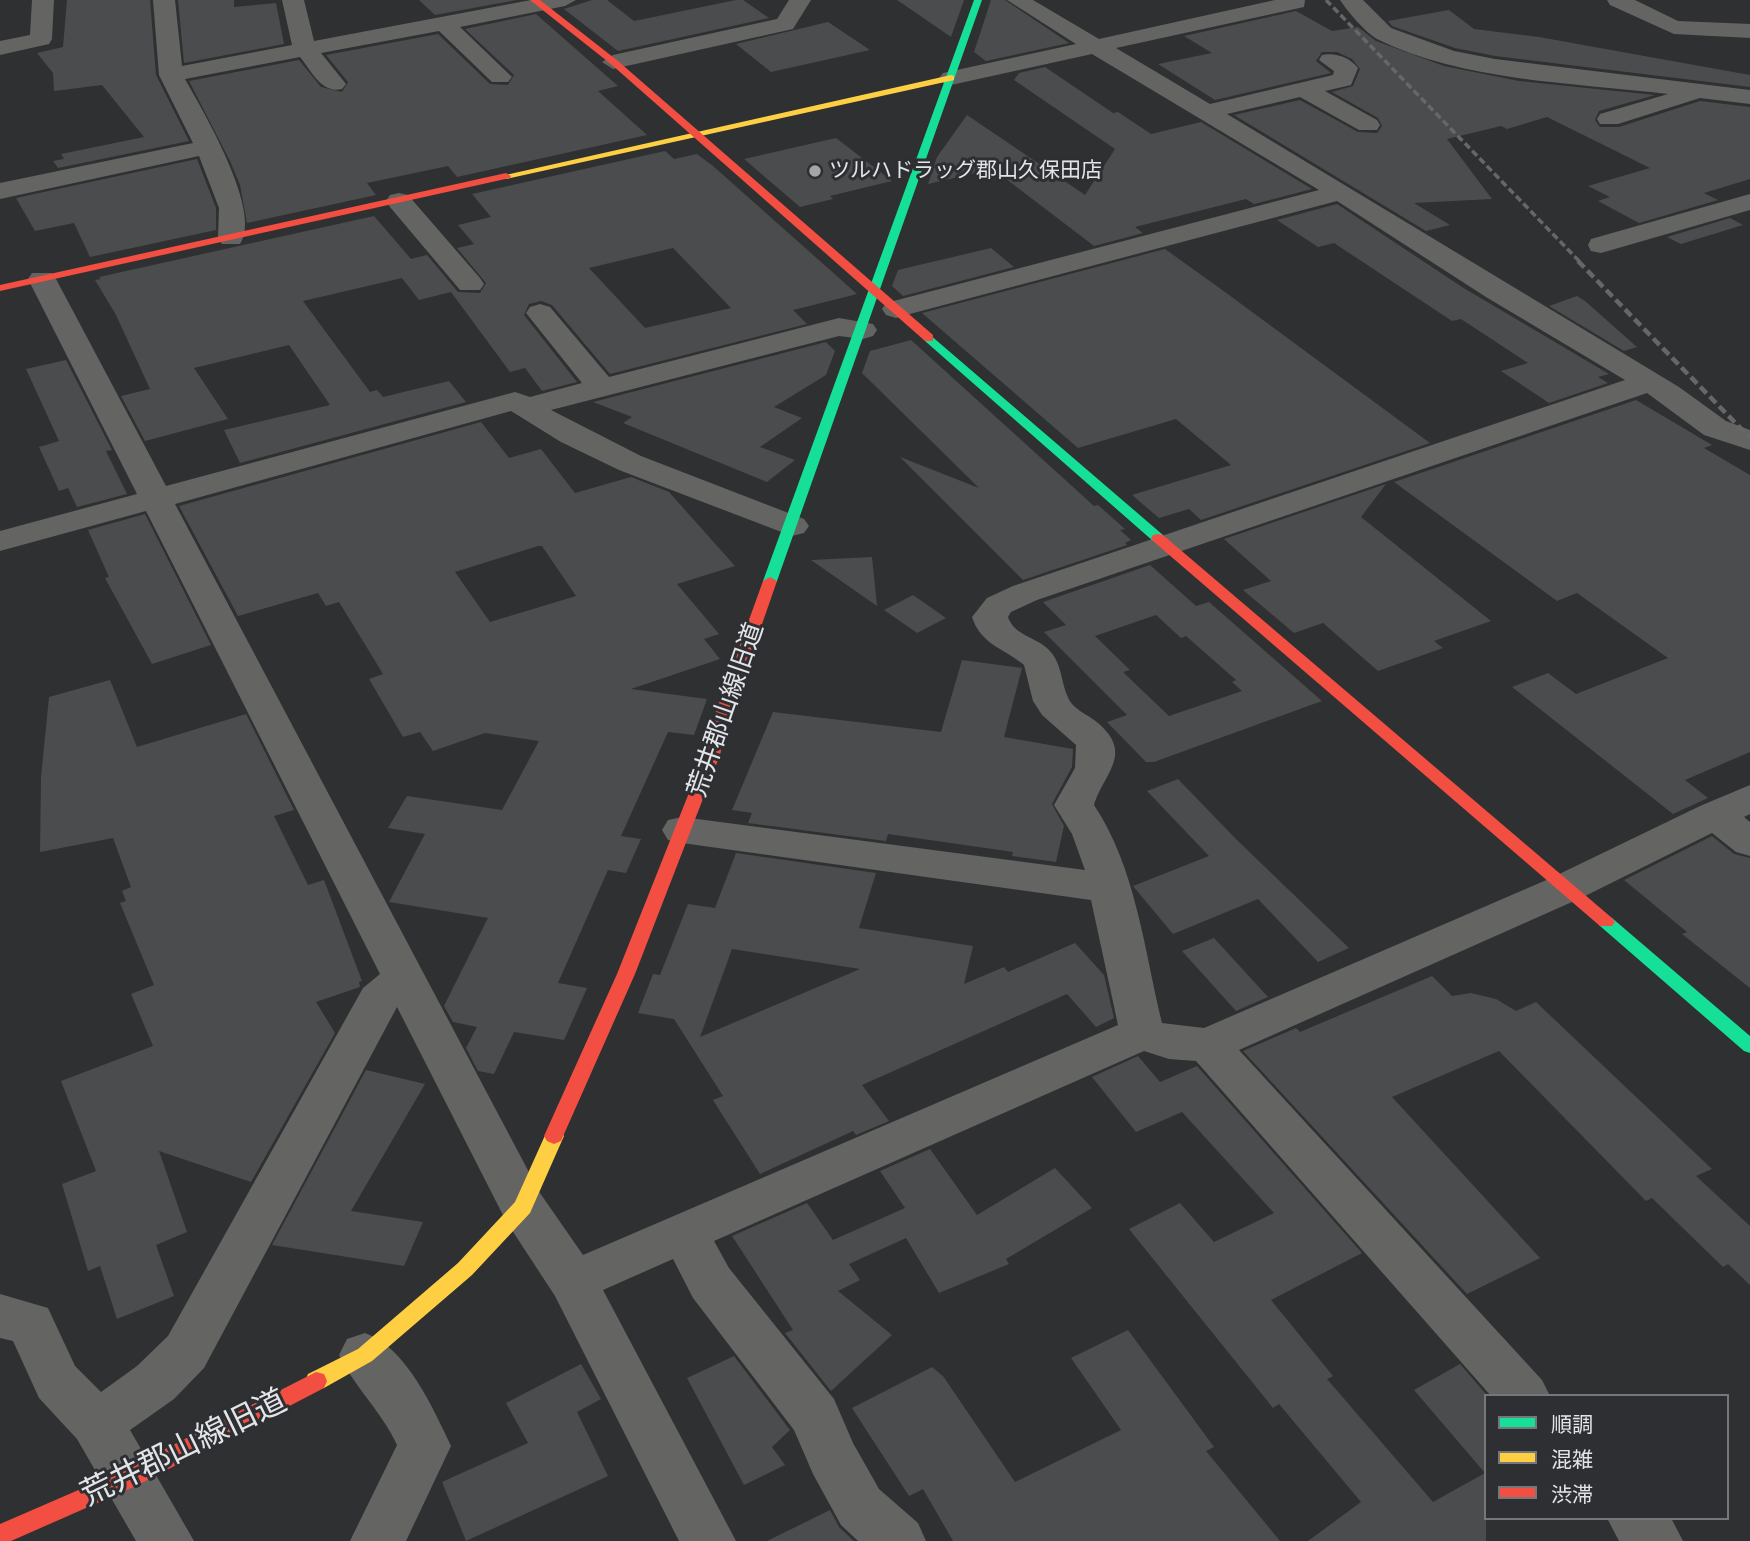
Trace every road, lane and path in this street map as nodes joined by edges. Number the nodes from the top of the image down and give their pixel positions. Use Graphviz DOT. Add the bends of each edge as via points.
graph roads {
  1 [pos="43,0"];
  2 [pos="164,0"];
  3 [pos="293,0"];
  4 [pos="565,0"];
  5 [pos="800,0"];
  6 [pos="978,0"];
  7 [pos="1018,0"];
  8 [pos="1351,0"];
  9 [pos="1667,0"];
  10 [pos="537,2"];
  11 [pos="1296,2"];
  12 [pos="1626,4"];
  13 [pos="410,8"];
  14 [pos="435,24"];
  15 [pos="1750,31"];
  16 [pos="1096,46"];
  17 [pos="304,47"];
  18 [pos="0,48"];
  19 [pos="1330,60"];
  20 [pos="613,62"];
  21 [pos="171,75"];
  22 [pos="499,77"];
  23 [pos="951,78"];
  24 [pos="334,84"];
  25 [pos="1303,89"];
  26 [pos="1703,91"];
  27 [pos="1750,97"];
  28 [pos="1206,112"];
  29 [pos="1609,120"];
  30 [pos="1368,125"];
  31 [pos="696,135"];
  32 [pos="208,147"];
  33 [pos="0,176"];
  34 [pos="0,188"];
  35 [pos="1341,192"];
  36 [pos="399,201"];
  37 [pos="1750,202"];
  38 [pos="231,238"];
  39 [pos="1601,245"];
  40 [pos="41,279"];
  41 [pos="470,284"];
  42 [pos="0,288"];
  43 [pos="886,301"];
  44 [pos="540,313"];
  45 [pos="863,330"];
  46 [pos="1647,383"];
  47 [pos="601,388"];
  48 [pos="526,407"];
  49 [pos="1750,441"];
  50 [pos="156,500"];
  51 [pos="792,526"];
  52 [pos="0,541"];
  53 [pos="1167,546"];
  54 [pos="1732,806"];
  55 [pos="682,830"];
  56 [pos="1750,842"];
  57 [pos="1109,888"];
  58 [pos="1566,888"];
  59 [pos="406,982"];
  60 [pos="1142,1033"];
  61 [pos="1208,1045"];
  62 [pos="1750,1046"];
  63 [pos="523,1207"];
  64 [pos="684,1232"];
  65 [pos="573,1281"];
  66 [pos="0,1316"];
  67 [pos="365,1355"];
  68 [pos="1522,1394"];
  69 [pos="96,1422"];
  70 [pos="128,1479"];
  71 [pos="1636,1520"];
  72 [pos="4,1533"];
  73 [pos="166,1541"];
  74 [pos="377,1541"];
  75 [pos="708,1541"];
  76 [pos="898,1541"];
  77 [pos="1655,1541"];
  1 -- 18 [label="street" via="41,39"];
  2 -- 21 [label="street"];
  3 -- 17 [label="street"];
  4 -- 10 [label="street"];
  5 -- 20 [label="street" via="785,24"];
  6 -- 23 [label="street, 荒井郡山線旧道"];
  7 -- 16 [label="street"];
  8 -- 26 [label="street" via="1383,33 1449,57"];
  9 -- 12 [label="street"];
  10 -- 14 [label="street"];
  10 -- 20 [label="street"];
  11 -- 16 [label="street"];
  12 -- 15 [label="street" via="1674,27"];
  13 -- 14 [label="street"];
  14 -- 17 [label="street"];
  14 -- 22 [label="street"];
  16 -- 23 [label="street"];
  16 -- 28 [label="street"];
  17 -- 21 [label="street"];
  17 -- 24 [label="street"];
  19 -- 25 [label="street" via="1346,68 1343,80"];
  20 -- 31 [label="street"];
  21 -- 32 [label="street"];
  23 -- 31 [label="street"];
  23 -- 43 [label="street, 荒井郡山線旧道"];
  25 -- 28 [label="street"];
  25 -- 30 [label="street"];
  26 -- 27 [label="street"];
  26 -- 29 [label="street"];
  28 -- 35 [label="street"];
  31 -- 36 [label="street"];
  31 -- 43 [label="street"];
  32 -- 34 [label="street"];
  32 -- 38 [label="street" via="232,208"];
  33 -- 34 [label="street"];
  35 -- 43 [label="street"];
  35 -- 46 [label="street"];
  36 -- 38 [label="street"];
  36 -- 41 [label="street"];
  37 -- 39 [label="street"];
  38 -- 40 [label="street"];
  40 -- 42 [label="street"];
  40 -- 50 [label="street"];
  43 -- 45 [label="street, 荒井郡山線旧道"];
  43 -- 53 [label="street"];
  44 -- 47 [label="street"];
  45 -- 47 [label="street" via="839,327"];
  45 -- 51 [label="street, 荒井郡山線旧道"];
  46 -- 49 [label="street" via="1715,428"];
  46 -- 53 [label="street"];
  47 -- 48 [label="street"];
  48 -- 50 [label="street" via="515,401"];
  48 -- 51 [label="street" via="630,463"];
  50 -- 52 [label="street"];
  50 -- 59 [label="street"];
  51 -- 55 [label="street, 荒井郡山線旧道"];
  53 -- 57 [label="street" via="1025,593 999,605 990,617 1001,636 1036,655 1055,707 1089,735 1097,750 1094,775 1074,805 1092,833"];
  53 -- 58 [label="street"];
  54 -- 56 [label="street"];
  54 -- 58 [label="street"];
  55 -- 57 [label="street"];
  55 -- 63 [label="street, 荒井郡山線旧道" via="626,974"];
  57 -- 60 [label="street"];
  58 -- 61 [label="street"];
  58 -- 62 [label="street"];
  59 -- 63 [label="street"];
  59 -- 69 [label="street" via="377,999 187,1352 161,1380"];
  60 -- 61 [label="street" via="1169,1042"];
  60 -- 64 [label="street"];
  61 -- 68 [label="street"];
  63 -- 65 [label="street"];
  63 -- 67 [label="street, 荒井郡山線旧道" via="465,1269"];
  64 -- 65 [label="street"];
  64 -- 76 [label="street" via="711,1283 815,1416 860,1507"];
  65 -- 75 [label="street"];
  66 -- 69 [label="street" via="30,1323 57,1382"];
  67 -- 70 [label="street, 荒井郡山線旧道"];
  67 -- 74 [label="street" via="407,1410 424,1446"];
  69 -- 70 [label="street"];
  70 -- 72 [label="street, 荒井郡山線旧道"];
  70 -- 73 [label="street"];
  71 -- 77 [label="street"];
}
